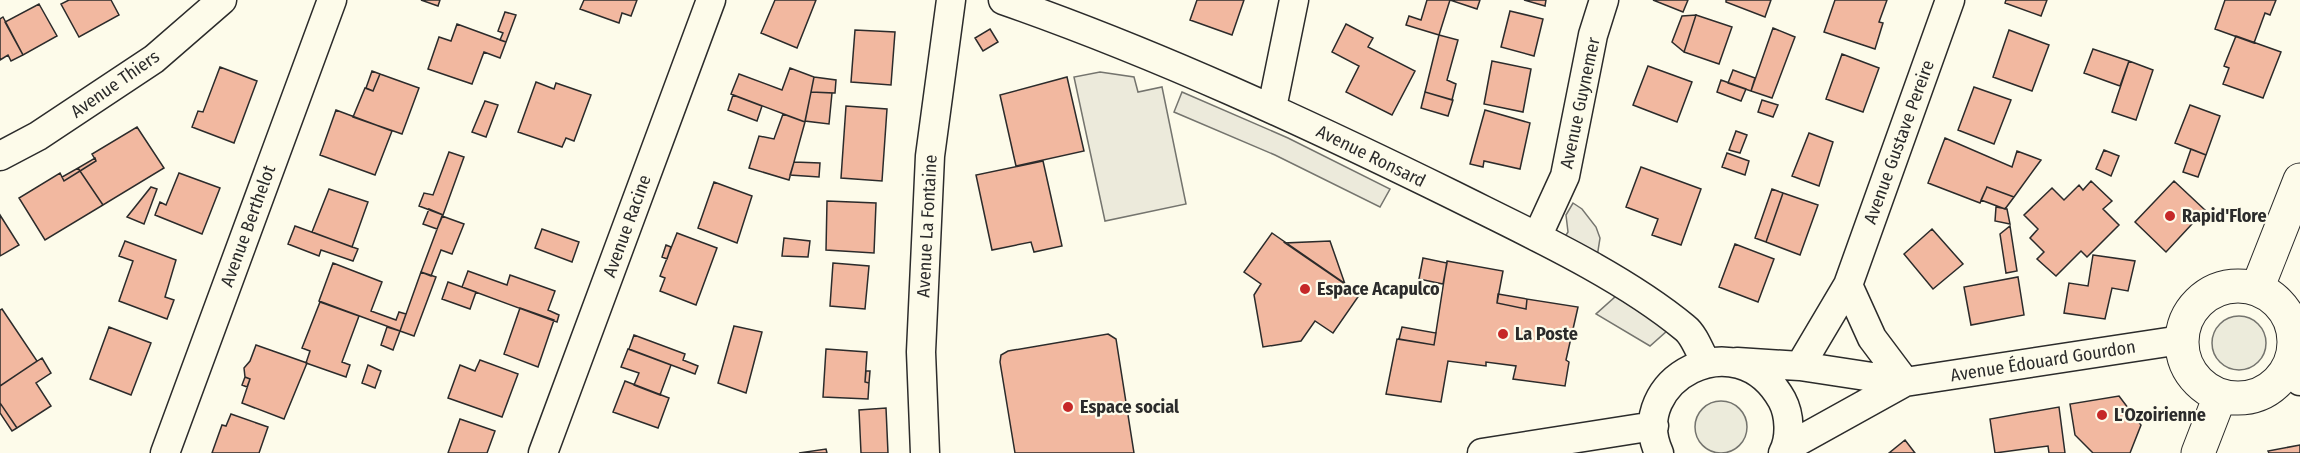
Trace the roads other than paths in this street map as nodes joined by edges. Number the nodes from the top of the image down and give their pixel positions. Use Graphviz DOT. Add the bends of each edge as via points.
graph roads {
  1 [pos="222,0"];
  2 [pos="332,0"];
  3 [pos="711,0"];
  4 [pos="951,0"];
  5 [pos="1003,0"];
  6 [pos="1294,0"];
  7 [pos="1604,0"];
  8 [pos="1950,0"];
  9 [pos="1272,108"];
  10 [pos="0,156"];
  11 [pos="2300,180"];
  12 [pos="1536,237"];
  13 [pos="1848,285"];
  14 [pos="2257,289"];
  15 [pos="2181,340"];
  16 [pos="1706,363"];
  17 [pos="1737,363"];
  18 [pos="1800,366"];
  19 [pos="2294,375"];
  20 [pos="1905,382"];
  21 [pos="2220,396"];
  22 [pos="1657,440"];
  23 [pos="1784,450"];
  24 [pos="165,453"];
  25 [pos="543,453"];
  26 [pos="925,453"];
  27 [pos="1482,453"];
  28 [pos="2198,453"];
  1 -- 10 [label="street, Avenue Thiers" via="154,59 38,136"];
  2 -- 24 [label="street, Avenue Berthelot"];
  3 -- 25 [label="street, Avenue Racine"];
  4 -- 26 [label="street, Avenue La Fontaine" via="930,156 921,351"];
  5 -- 9 [label="street, Avenue Ronsard" via="1110,38"];
  6 -- 9 [label="street"];
  7 -- 12 [label="street, Avenue Guynemer" via="1593,35 1565,176"];
  8 -- 13 [label="street, Avenue Gustave Pereire"];
  9 -- 12 [label="street, Avenue Ronsard"];
  11 -- 14 [label="street"];
  12 -- 16 [label="street, Avenue Ronsard" via="1687,329"];
  13 -- 18 [label="street, Avenue Gustave Pereire"];
  13 -- 20 [label="street" via="1872,338"];
  14 -- 15 [label="street" via="2241,286 2210,293 2189,314"];
  14 -- 19 [label="street" via="2283,307 2291,322"];
  15 -- 20 [label="street, Avenue Édouard Gourdon"];
  15 -- 21 [label="street" via="2183,354 2196,380"];
  16 -- 17 [label="street, Avenue Édouard Gourdon"];
  16 -- 22 [label="street" via="1686,371 1669,385 1658,404"];
  17 -- 18 [label="street, Avenue Édouard Gourdon"];
  17 -- 23 [label="street" via="1757,370 1774,385 1785,405 1789,426"];
  18 -- 20 [label="street, Avenue Édouard Gourdon"];
  19 -- 21 [label="street" via="2258,394"];
  20 -- 23 [label="street, Avenue Édouard Gourdon"];
  21 -- 28 [label="street"];
  22 -- 27 [label="street"];
}
